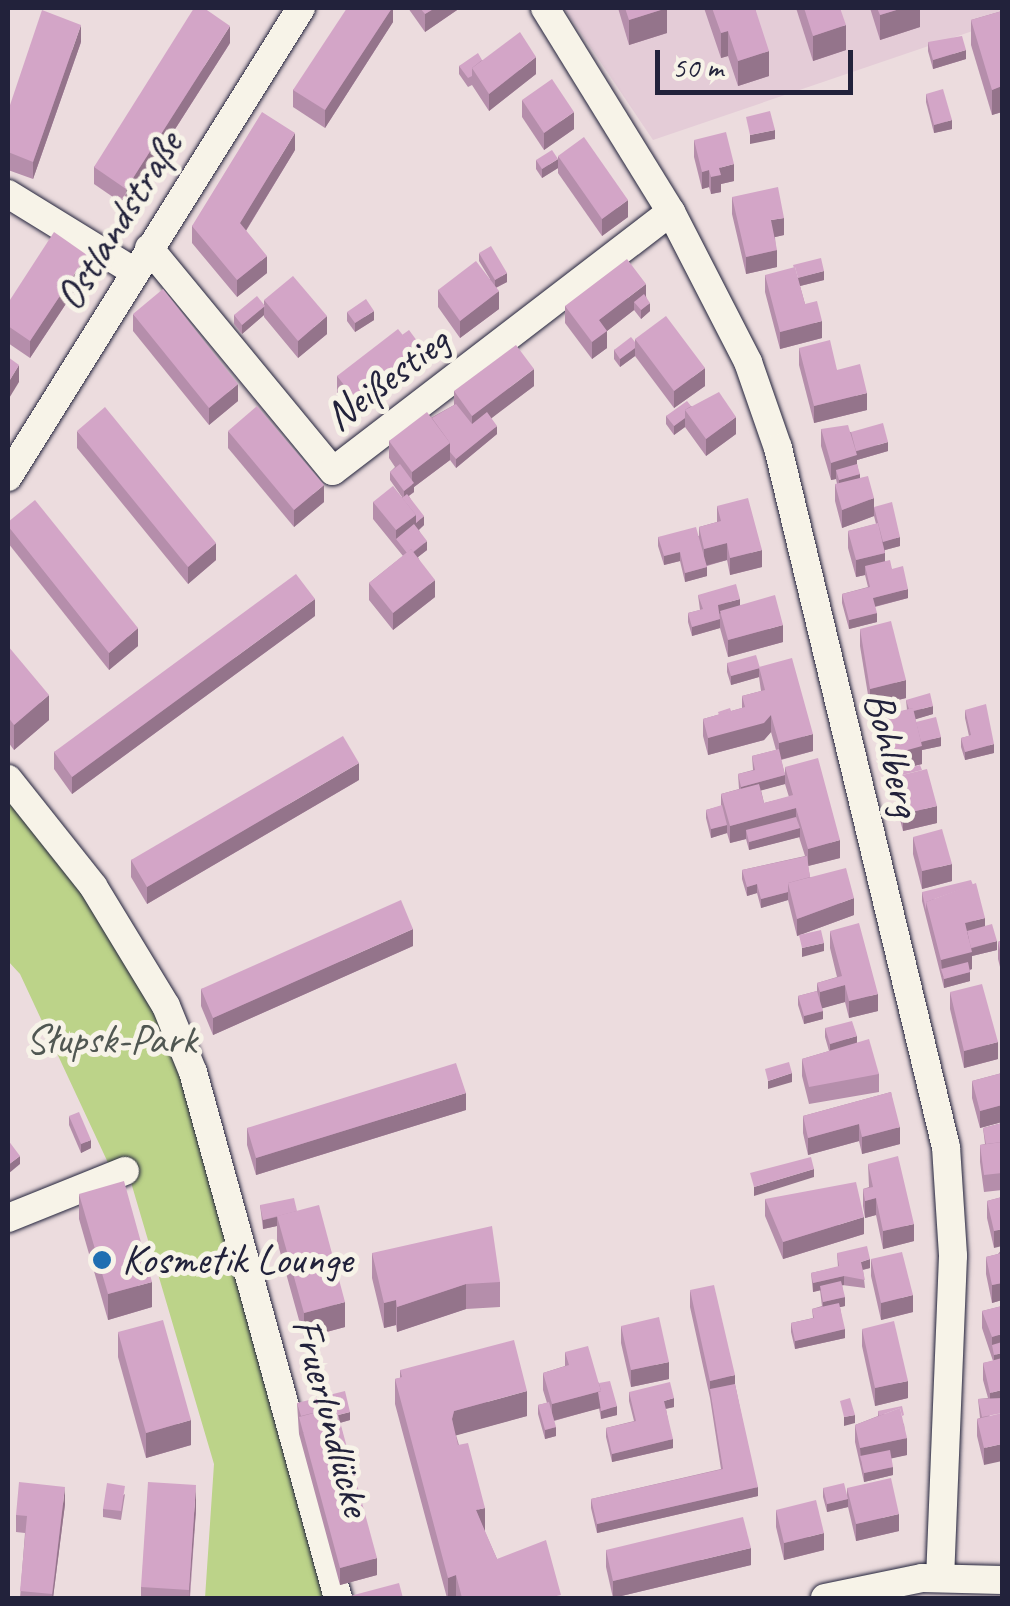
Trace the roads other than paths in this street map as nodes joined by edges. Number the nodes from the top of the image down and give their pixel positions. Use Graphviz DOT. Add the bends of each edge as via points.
graph roads {
  1 [pos="545,8"];
  2 [pos="292,10"];
  3 [pos="8,194"];
  4 [pos="671,212"];
  5 [pos="142,260"];
  6 [pos="8,477"];
  7 [pos="8,778"];
  8 [pos="125,1171"];
  9 [pos="8,1218"];
  10 [pos="1002,1580"];
  11 [pos="928,1584"];
  12 [pos="338,1598"];
  13 [pos="826,1598"];
  1 -- 4 [label="street, Bohlberg"];
  2 -- 5 [label="street, Ostlandstraße"];
  3 -- 5 [label="street, Neißestieg"];
  4 -- 5 [label="street, Neißestieg" via="333,471"];
  4 -- 11 [label="street, Bohlberg" via="748,362 778,448 935,1091 954,1256"];
  5 -- 6 [label="street, Ostlandstraße"];
  7 -- 12 [label="street, Fruerlundlücke" via="104,902 166,1006 193,1072"];
  8 -- 9 [label="street"];
  10 -- 11 [label="street"];
  11 -- 13 [label="street"];
}
